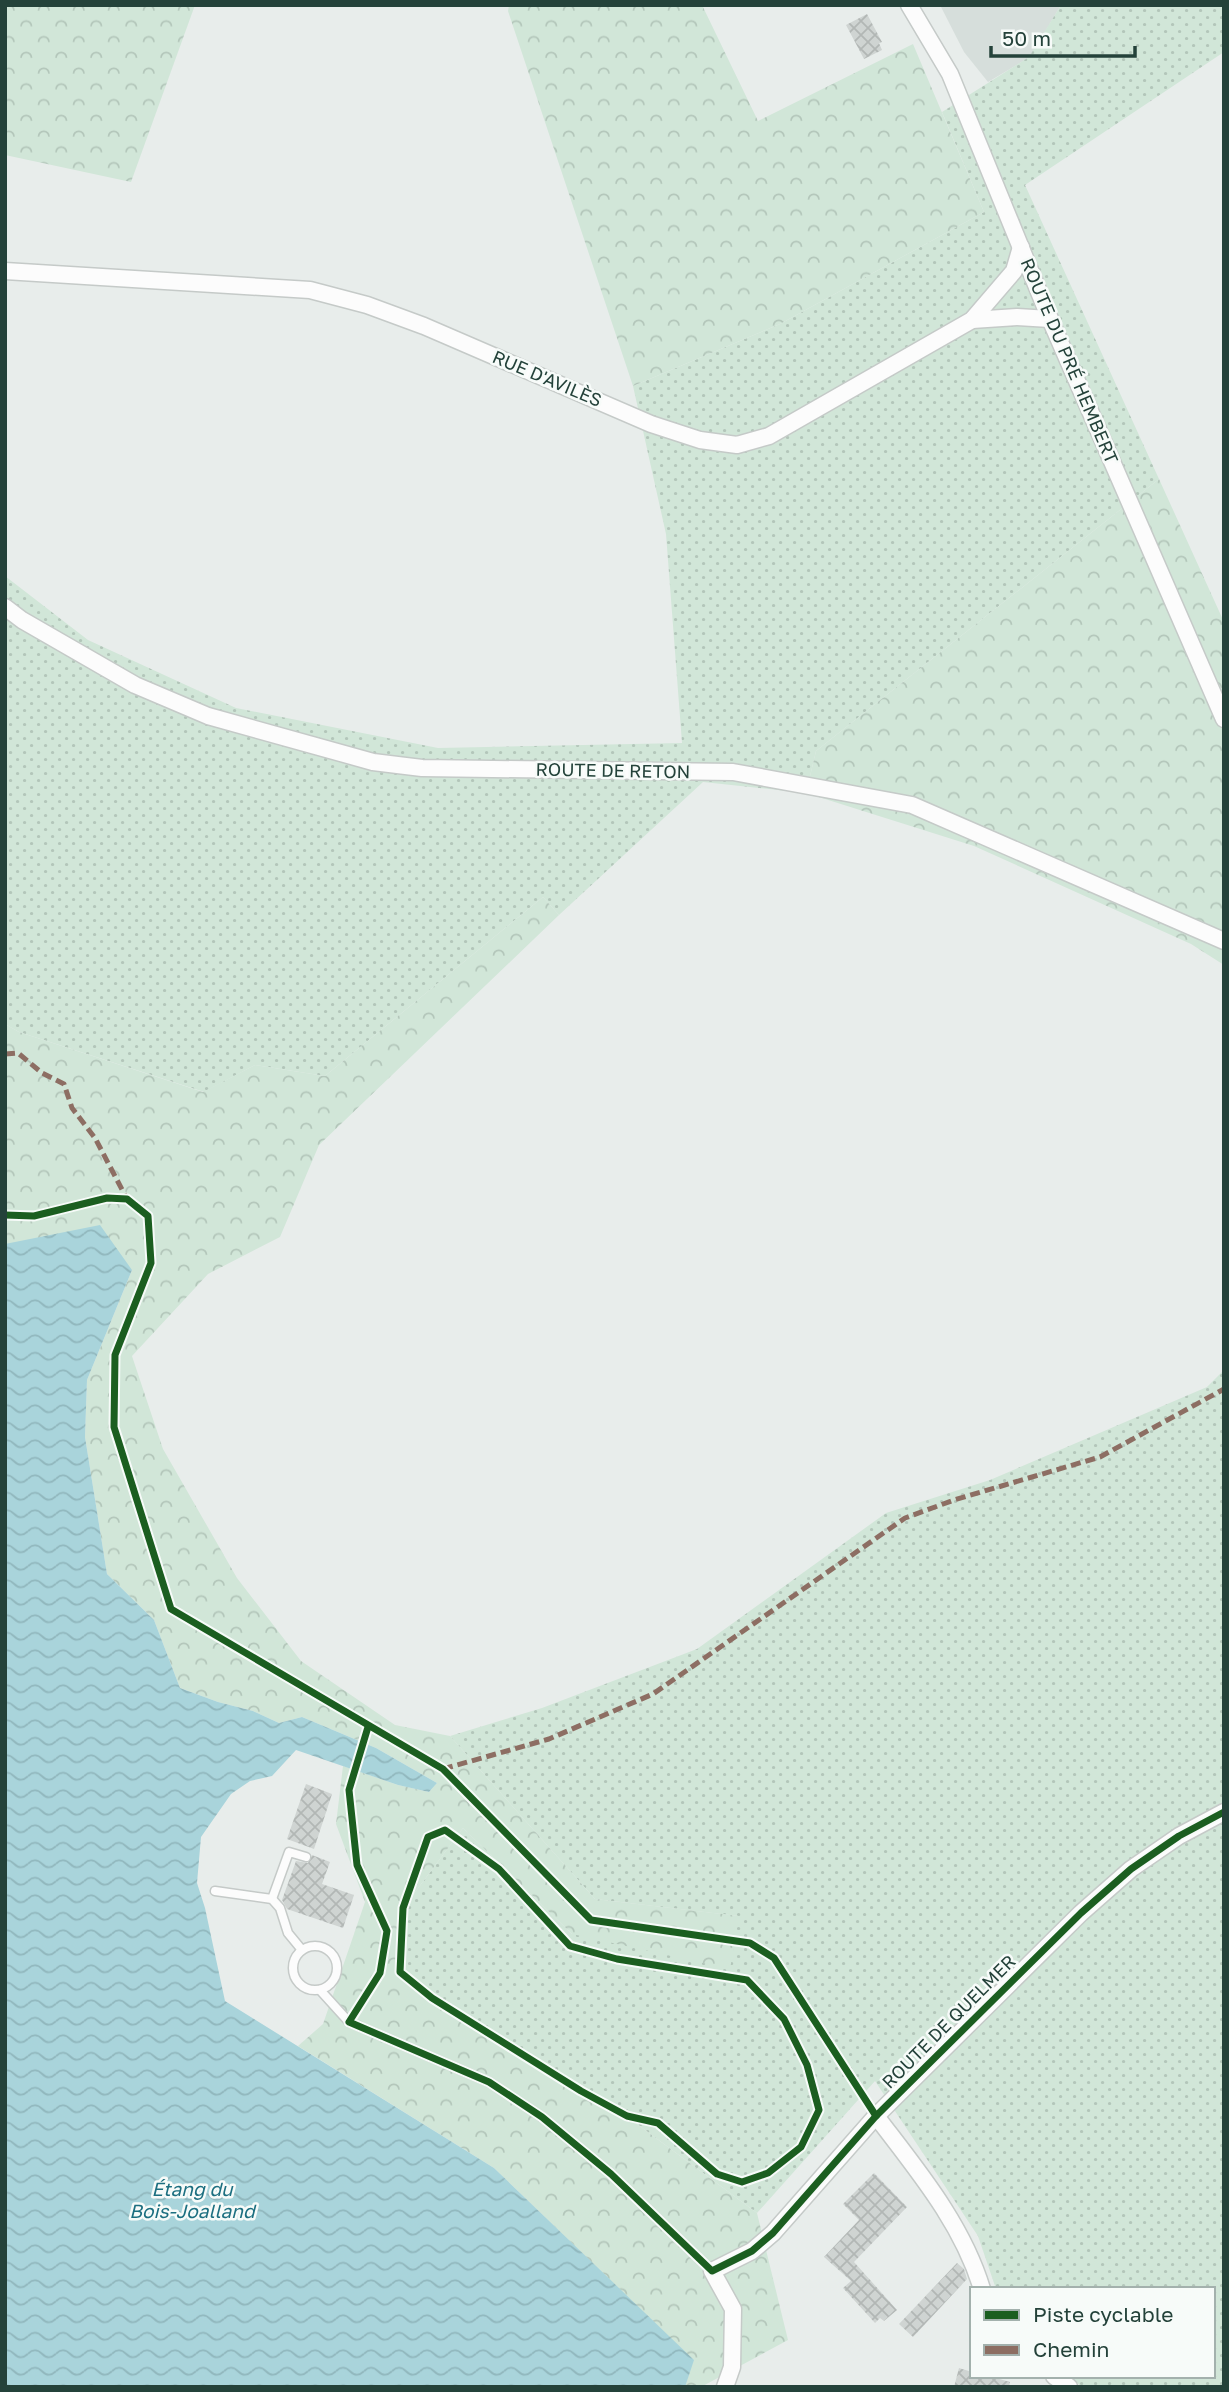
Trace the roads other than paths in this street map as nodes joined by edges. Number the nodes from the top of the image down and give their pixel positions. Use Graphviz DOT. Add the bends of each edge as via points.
graph roads {
  1 [pos="909,5"];
  2 [pos="1021,247"];
  3 [pos="5,271"];
  4 [pos="1050,319"];
  5 [pos="972,320"];
  6 [pos="5,607"];
  7 [pos="1224,719"];
  8 [pos="1224,941"];
  9 [pos="1224,1812"];
  10 [pos="306,1857"];
  11 [pos="215,1891"];
  12 [pos="272,1899"];
  13 [pos="302,1950"];
  14 [pos="320,1990"];
  15 [pos="876,2116"];
  16 [pos="712,2271"];
  17 [pos="981,2287"];
  18 [pos="725,2387"];
  1 -- 2 [label="street, ROUTE DU PRÉ HEMBERT" via="950,74"];
  2 -- 4 [label="street, ROUTE DU PRÉ HEMBERT"];
  2 -- 5 [label="street, RUE D'AVILÈS" via="1014,271"];
  3 -- 5 [label="street, RUE D'AVILÈS" via="310,290 424,326 651,424 700,440 737,445 769,436"];
  4 -- 5 [label="street"];
  4 -- 7 [label="street, ROUTE DU PRÉ HEMBERT"];
  6 -- 8 [label="street, ROUTE DE RETON" via="135,685 208,716 373,762 433,768 733,772 912,805"];
  9 -- 15 [label="street, ROUTE DE QUELMER" via="1179,1836 1081,1913"];
  10 -- 12 [label="lane" via="289,1852"];
  11 -- 12 [label="lane"];
  12 -- 13 [label="lane"];
  13 -- 14 [label="lane" via="293,1962 295,1978 305,1989"];
  13 -- 14 [label="lane" via="323,1947 334,1956 336,1977"];
  14 -- 16 [label="lane" via="349,2022 489,2082 542,2117 611,2174"];
  15 -- 16 [label="street, ROUTE DE QUELMER" via="774,2234"];
  15 -- 17 [label="street" via="963,2239"];
  16 -- 18 [label="street" via="733,2309 732,2367"];
}
